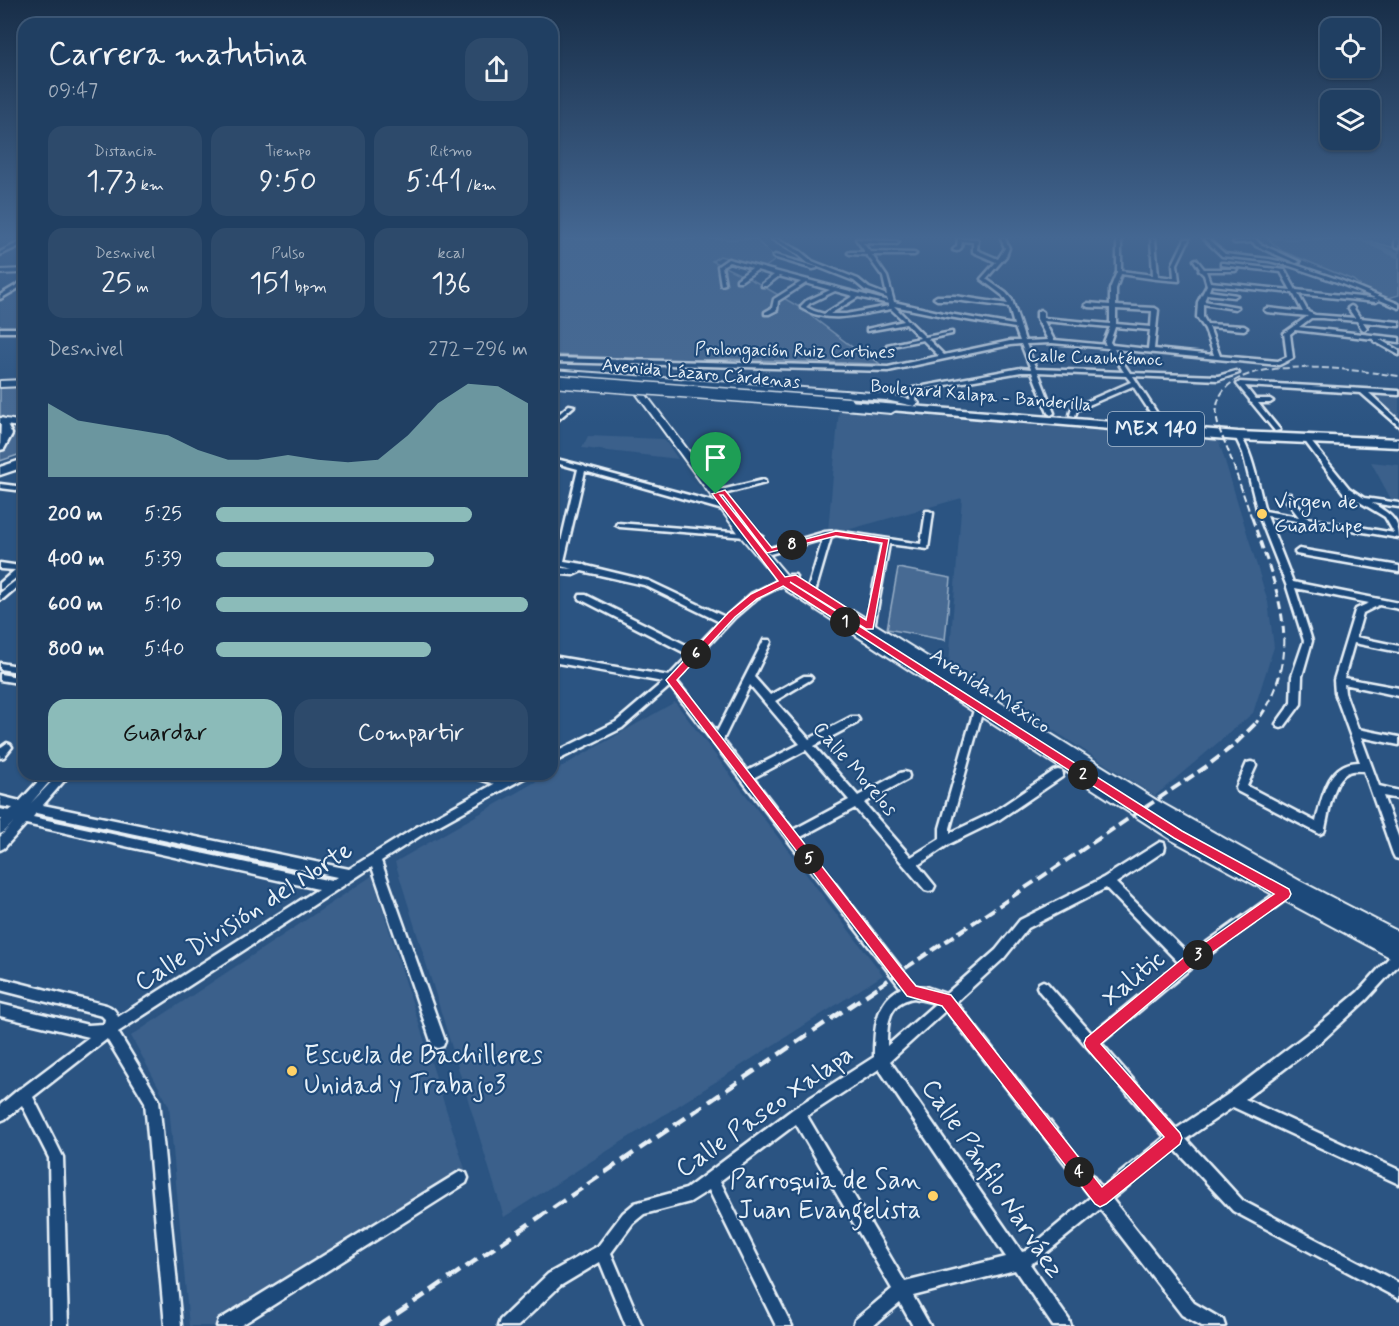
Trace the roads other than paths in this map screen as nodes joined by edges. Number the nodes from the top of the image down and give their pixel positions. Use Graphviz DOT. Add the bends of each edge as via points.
graph roads {
  1 [pos="776,301"];
  2 [pos="812,301"];
  3 [pos="848,301"];
  4 [pos="884,301"];
  5 [pos="975,301"];
  6 [pos="1007,301"];
  7 [pos="1114,301"];
  8 [pos="1300,301"];
  9 [pos="890,302"];
  10 [pos="1201,302"];
  11 [pos="1088,305"];
  12 [pos="1010,306"];
  13 [pos="1114,307"];
  14 [pos="1235,307"];
  15 [pos="1351,308"];
  16 [pos="1267,310"];
  17 [pos="1040,312"];
  18 [pos="767,313"];
  19 [pos="825,315"];
  20 [pos="1310,315"];
  21 [pos="1041,319"];
  22 [pos="1358,320"];
  23 [pos="908,322"];
  24 [pos="1205,324"];
  25 [pos="1396,324"];
  26 [pos="1113,325"];
  27 [pos="1017,327"];
  28 [pos="1244,328"];
  29 [pos="1293,328"];
  30 [pos="1364,328"];
  31 [pos="1153,329"];
  32 [pos="0,330"];
  33 [pos="18,330"];
  34 [pos="869,330"];
  35 [pos="950,333"];
  36 [pos="1399,333"];
  37 [pos="925,338"];
  38 [pos="1371,338"];
  39 [pos="1399,340"];
  40 [pos="1052,341"];
  41 [pos="1022,342"];
  42 [pos="889,346"];
  43 [pos="1108,346"];
  44 [pos="1151,349"];
  45 [pos="1399,353"];
  46 [pos="1217,356"];
  47 [pos="944,358"];
  48 [pos="558,360"];
  49 [pos="1034,370"];
  50 [pos="1236,373"];
  51 [pos="1128,374"];
  52 [pos="558,379"];
  53 [pos="558,379"];
  54 [pos="558,379"];
  55 [pos="18,383"];
  56 [pos="1134,383"];
  57 [pos="0,384"];
  58 [pos="641,385"];
  59 [pos="1364,391"];
  60 [pos="1399,393"];
  61 [pos="848,401"];
  62 [pos="1252,401"];
  63 [pos="1270,401"];
  64 [pos="914,405"];
  65 [pos="571,406"];
  66 [pos="1051,413"];
  67 [pos="1073,415"];
  68 [pos="558,418"];
  69 [pos="1,421"];
  70 [pos="1159,421"];
  71 [pos="18,424"];
  72 [pos="1399,424"];
  73 [pos="1116,425"];
  74 [pos="1277,430"];
  75 [pos="1399,434"];
  76 [pos="1238,436"];
  77 [pos="1307,441"];
  78 [pos="1399,443"];
  79 [pos="0,446"];
  80 [pos="18,457"];
  81 [pos="558,461"];
  82 [pos="0,464"];
  83 [pos="18,465"];
  84 [pos="582,467"];
  85 [pos="0,471"];
  86 [pos="763,482"];
  87 [pos="0,486"];
  88 [pos="18,488"];
  89 [pos="720,493"];
  90 [pos="1287,496"];
  91 [pos="1359,499"];
  92 [pos="1389,504"];
  93 [pos="1399,505"];
  94 [pos="726,508"];
  95 [pos="929,513"];
  96 [pos="1262,513"];
  97 [pos="1388,516"];
  98 [pos="1304,519"];
  99 [pos="620,525"];
  100 [pos="828,534"];
  101 [pos="1399,535"];
  102 [pos="752,536"];
  103 [pos="886,541"];
  104 [pos="770,551"];
  105 [pos="1299,552"];
  106 [pos="558,555"];
  107 [pos="558,562"];
  108 [pos="0,566"];
  109 [pos="583,567"];
  110 [pos="18,569"];
  111 [pos="1399,569"];
  112 [pos="558,571"];
  113 [pos="18,574"];
  114 [pos="18,576"];
  115 [pos="788,579"];
  116 [pos="1290,584"];
  117 [pos="0,587"];
  118 [pos="811,595"];
  119 [pos="0,597"];
  120 [pos="583,597"];
  121 [pos="1377,602"];
  122 [pos="1399,606"];
  123 [pos="726,621"];
  124 [pos="870,627"];
  125 [pos="1351,639"];
  126 [pos="767,642"];
  127 [pos="1399,649"];
  128 [pos="696,654"];
  129 [pos="558,660"];
  130 [pos="0,666"];
  131 [pos="18,669"];
  132 [pos="0,677"];
  133 [pos="750,678"];
  134 [pos="807,678"];
  135 [pos="18,680"];
  136 [pos="671,680"];
  137 [pos="1339,680"];
  138 [pos="1399,693"];
  139 [pos="770,700"];
  140 [pos="977,713"];
  141 [pos="854,720"];
  142 [pos="1281,724"];
  143 [pos="1355,732"];
  144 [pos="718,740"];
  145 [pos="1399,741"];
  146 [pos="808,745"];
  147 [pos="558,756"];
  148 [pos="1251,766"];
  149 [pos="1367,767"];
  150 [pos="1058,774"];
  151 [pos="1093,774"];
  152 [pos="904,776"];
  153 [pos="746,777"];
  154 [pos="45,780"];
  155 [pos="60,780"];
  156 [pos="495,780"];
  157 [pos="510,780"];
  158 [pos="504,783"];
  159 [pos="1376,790"];
  160 [pos="1399,795"];
  161 [pos="0,801"];
  162 [pos="857,801"];
  163 [pos="22,805"];
  164 [pos="34,808"];
  165 [pos="6,815"];
  166 [pos="24,819"];
  167 [pos="0,829"];
  168 [pos="792,836"];
  169 [pos="945,841"];
  170 [pos="196,842"];
  171 [pos="0,845"];
  172 [pos="1160,847"];
  173 [pos="186,854"];
  174 [pos="1399,854"];
  175 [pos="375,860"];
  176 [pos="910,864"];
  177 [pos="351,875"];
  178 [pos="1107,882"];
  179 [pos="332,886"];
  180 [pos="929,886"];
  181 [pos="1289,890"];
  182 [pos="1399,941"];
  183 [pos="1399,954"];
  184 [pos="1188,963"];
  185 [pos="0,984"];
  186 [pos="1043,987"];
  187 [pos="912,992"];
  188 [pos="946,1000"];
  189 [pos="0,1010"];
  190 [pos="109,1030"];
  191 [pos="438,1041"];
  192 [pos="1091,1043"];
  193 [pos="881,1060"];
  194 [pos="24,1094"];
  195 [pos="1232,1100"];
  196 [pos="0,1114"];
  197 [pos="798,1114"];
  198 [pos="1175,1138"];
  199 [pos="1399,1177"];
  200 [pos="461,1179"];
  201 [pos="712,1180"];
  202 [pos="1100,1199"];
  203 [pos="603,1251"];
  204 [pos="1019,1261"];
  205 [pos="901,1291"];
  206 [pos="1399,1291"];
  207 [pos="60,1326"];
  208 [pos="173,1326"];
  209 [pos="225,1326"];
  210 [pos="506,1326"];
  211 [pos="634,1326"];
  212 [pos="784,1326"];
  213 [pos="861,1326"];
  214 [pos="922,1326"];
  215 [pos="1064,1326"];
  216 [pos="1217,1326"];
  1 -- 18 [label="street" via="775,309"];
  2 -- 19 [label="street" via="803,305 806,310"];
  3 -- 19 [label="street"];
  4 -- 9 [label="street"];
  5 -- 12 [label="street"];
  6 -- 12 [label="street"];
  7 -- 13 [label="street"];
  8 -- 20 [label="street"];
  9 -- 19 [label="street"];
  9 -- 23 [label="street"];
  9 -- 27 [label="street" via="948,317"];
  10 -- 14 [label="street"];
  10 -- 24 [label="street" via="1200,317"];
  11 -- 13 [label="street"];
  12 -- 27 [label="street"];
  13 -- 26 [label="street"];
  13 -- 31 [label="street" via="1155,310"];
  15 -- 22 [label="street"];
  16 -- 20 [label="street"];
  17 -- 21 [label="street"];
  20 -- 22 [label="street"];
  20 -- 29 [label="street"];
  21 -- 26 [label="street"];
  21 -- 40 [label="street"];
  22 -- 25 [label="street"];
  22 -- 30 [label="street"];
  23 -- 34 [label="street"];
  23 -- 37 [label="street"];
  24 -- 28 [label="street"];
  24 -- 46 [label="street"];
  25 -- 36 [label="street"];
  26 -- 31 [label="street"];
  26 -- 43 [label="street"];
  27 -- 41 [label="street"];
  29 -- 38 [label="street"];
  29 -- 46 [label="street, Prolongación Ruiz Cortines" via="1287,333 1290,358 1285,363"];
  31 -- 44 [label="street"];
  32 -- 33 [label="street"];
  35 -- 37 [label="street"];
  37 -- 42 [label="street"];
  37 -- 47 [label="street"];
  38 -- 39 [label="street"];
  38 -- 45 [label="street"];
  40 -- 41 [label="street, Prolongación Ruiz Cortines"];
  40 -- 43 [label="street, Prolongación Ruiz Cortines"];
  41 -- 47 [label="street, Prolongación Ruiz Cortines"];
  41 -- 49 [label="street"];
  43 -- 44 [label="street, Prolongación Ruiz Cortines"];
  43 -- 51 [label="street"];
  44 -- 46 [label="street, Prolongación Ruiz Cortines"];
  47 -- 48 [label="street, Prolongación Ruiz Cortines" via="877,369"];
  49 -- 51 [label="street, Calle Cuauhtémoc"];
  49 -- 64 [label="street, Calle Cuauhtémoc" via="915,389"];
  49 -- 66 [label="street"];
  50 -- 51 [label="street, Calle Cuauhtémoc" via="1218,378"];
  51 -- 56 [label="street"];
  52 -- 58 [label="main road"];
  53 -- 58 [label="main road"];
  54 -- 61 [label="highway, Avenida Lázaro Cárdenas / MEX 140, bridge"];
  55 -- 57 [label="main road"];
  56 -- 67 [label="street" via="1074,409"];
  56 -- 70 [label="street"];
  58 -- 64 [label="main road" via="886,397"];
  58 -- 64 [label="main road" via="890,410"];
  58 -- 89 [label="main road, Avenida México"];
  59 -- 60 [label="street"];
  59 -- 62 [label="street" via="1240,384"];
  59 -- 72 [label="street"];
  61 -- 64 [label="highway, Boulevard Xalapa - Banderilla / MEX 140"];
  62 -- 63 [label="street"];
  62 -- 74 [label="street"];
  64 -- 66 [label="highway, Boulevard Xalapa - Banderilla / MEX 140"];
  64 -- 73 [label="highway, Boulevard Xalapa - Banderilla / MEX 140"];
  65 -- 68 [label="street"];
  66 -- 67 [label="highway, Boulevard Xalapa - Banderilla / MEX 140"];
  67 -- 70 [label="highway, Boulevard Xalapa - Banderilla / MEX 140"];
  69 -- 71 [label="main road"];
  69 -- 79 [label="highway" via="6,434"];
  70 -- 73 [label="street" via="1155,425"];
  70 -- 74 [label="highway, Boulevard Xalapa - Banderilla / MEX 140"];
  73 -- 76 [label="highway, Boulevard Xalapa - Banderilla / MEX 140"];
  74 -- 75 [label="highway, Boulevard Xalapa - Banderilla / MEX 140"];
  76 -- 77 [label="highway, Boulevard Xalapa - Banderilla / MEX 140"];
  76 -- 96 [label="street"];
  77 -- 78 [label="highway, Boulevard Xalapa - Banderilla / MEX 140"];
  77 -- 91 [label="street" via="1346,490"];
  80 -- 82 [label="highway"];
  81 -- 84 [label="street"];
  83 -- 85 [label="highway"];
  84 -- 94 [label="street"];
  84 -- 106 [label="street"];
  86 -- 89 [label="street"];
  87 -- 88 [label="street"];
  89 -- 94 [label="main road, Avenida México"];
  89 -- 102 [label="main road, Avenida México"];
  90 -- 98 [label="street"];
  91 -- 92 [label="street"];
  91 -- 97 [label="street"];
  92 -- 93 [label="street"];
  92 -- 97 [label="street" via="1392,513"];
  94 -- 102 [label="main road, Avenida México"];
  95 -- 103 [label="street" via="925,547"];
  96 -- 98 [label="street"];
  96 -- 116 [label="street"];
  97 -- 101 [label="street"];
  98 -- 101 [label="street"];
  99 -- 102 [label="street"];
  100 -- 103 [label="street"];
  100 -- 104 [label="street"];
  100 -- 118 [label="street"];
  102 -- 104 [label="main road, Avenida México"];
  102 -- 115 [label="main road, Avenida México"];
  103 -- 124 [label="street"];
  104 -- 115 [label="main road, Avenida México"];
  105 -- 111 [label="street"];
  107 -- 109 [label="street"];
  108 -- 110 [label="street"];
  109 -- 112 [label="street" via="573,572"];
  109 -- 123 [label="street" via="646,583"];
  113 -- 117 [label="street"];
  114 -- 119 [label="street"];
  115 -- 118 [label="main road, Avenida México"];
  115 -- 123 [label="street" via="754,596"];
  116 -- 121 [label="street"];
  116 -- 142 [label="street" via="1308,646 1297,676 1296,704"];
  118 -- 124 [label="main road, Avenida México"];
  118 -- 151 [label="main road, Avenida México"];
  120 -- 128 [label="street"];
  121 -- 122 [label="street"];
  121 -- 125 [label="street" via="1359,610"];
  123 -- 128 [label="street"];
  124 -- 151 [label="main road, Avenida México"];
  125 -- 127 [label="street"];
  125 -- 137 [label="street"];
  126 -- 133 [label="street"];
  128 -- 136 [label="street"];
  129 -- 136 [label="street"];
  130 -- 131 [label="street"];
  132 -- 135 [label="street"];
  133 -- 139 [label="street, Calle Morelos"];
  133 -- 144 [label="street"];
  134 -- 139 [label="street"];
  136 -- 144 [label="street"];
  136 -- 147 [label="street" via="619,725"];
  137 -- 138 [label="street"];
  137 -- 143 [label="street"];
  139 -- 146 [label="street, Calle Morelos"];
  140 -- 169 [label="street" via="945,828"];
  141 -- 146 [label="street"];
  143 -- 145 [label="street"];
  143 -- 149 [label="street"];
  144 -- 153 [label="street"];
  146 -- 153 [label="street"];
  146 -- 162 [label="street, Calle Morelos"];
  148 -- 149 [label="street" via="1241,788 1320,830 1339,773 1352,766"];
  149 -- 159 [label="street"];
  150 -- 169 [label="street" via="996,816"];
  151 -- 181 [label="main road, Avenida México" via="1178,835"];
  152 -- 162 [label="street"];
  153 -- 168 [label="street"];
  154 -- 163 [label="street"];
  155 -- 164 [label="street"];
  156 -- 158 [label="street"];
  157 -- 158 [label="street, Calle División del Norte"];
  158 -- 175 [label="street, Calle División del Norte"];
  159 -- 160 [label="street"];
  159 -- 174 [label="street"];
  161 -- 163 [label="street"];
  162 -- 168 [label="street"];
  162 -- 176 [label="street, Calle Morelos"];
  163 -- 164 [label="street"];
  163 -- 165 [label="street"];
  164 -- 166 [label="street"];
  164 -- 170 [label="street"];
  165 -- 166 [label="street"];
  165 -- 167 [label="street"];
  166 -- 171 [label="street"];
  166 -- 173 [label="street"];
  168 -- 187 [label="street"];
  169 -- 176 [label="street"];
  170 -- 173 [label="street"];
  170 -- 177 [label="street"];
  172 -- 178 [label="street, Calle Paseo Xalapa"];
  173 -- 179 [label="street"];
  175 -- 177 [label="street, Calle División del Norte"];
  175 -- 191 [label="street"];
  176 -- 180 [label="street, Calle Morelos"];
  177 -- 179 [label="street, Calle División del Norte"];
  178 -- 184 [label="street"];
  178 -- 188 [label="street, Calle Paseo Xalapa" via="1024,924 1000,954"];
  179 -- 190 [label="street, Calle División del Norte"];
  181 -- 182 [label="main road, Avenida México"];
  181 -- 183 [label="main road, Avenida México"];
  181 -- 184 [label="street, Xalitic"];
  183 -- 195 [label="street" via="1362,996 1320,1033"];
  184 -- 192 [label="street, Xalitic"];
  185 -- 190 [label="street" via="106,1011 112,1017"];
  186 -- 192 [label="street"];
  187 -- 188 [label="street"];
  187 -- 193 [label="street, Calle Paseo Xalapa" via="893,1001 884,1014 879,1036"];
  188 -- 193 [label="street, Calle Paseo Xalapa"];
  188 -- 202 [label="street"];
  189 -- 190 [label="street" via="88,1031"];
  190 -- 194 [label="street, Calle División del Norte"];
  190 -- 208 [label="street" via="152,1100"];
  192 -- 198 [label="street"];
  193 -- 197 [label="street, Calle Paseo Xalapa"];
  193 -- 204 [label="street, Calle Pánfilo Narváez"];
  194 -- 196 [label="street, Calle División del Norte"];
  194 -- 207 [label="street" via="56,1156"];
  195 -- 198 [label="street"];
  195 -- 199 [label="street"];
  197 -- 201 [label="street, Calle Paseo Xalapa"];
  197 -- 205 [label="street"];
  198 -- 202 [label="street"];
  198 -- 206 [label="street" via="1238,1206"];
  200 -- 209 [label="street"];
  201 -- 203 [label="street, Calle Paseo Xalapa" via="690,1195 640,1208"];
  201 -- 212 [label="street"];
  202 -- 204 [label="street" via="1031,1256"];
  202 -- 216 [label="street" via="1188,1309"];
  203 -- 210 [label="street, Calle Paseo Xalapa" via="548,1285"];
  203 -- 211 [label="street"];
  204 -- 205 [label="street"];
  204 -- 215 [label="street, Calle Pánfilo Narváez"];
  205 -- 213 [label="street"];
  205 -- 214 [label="street"];
}
